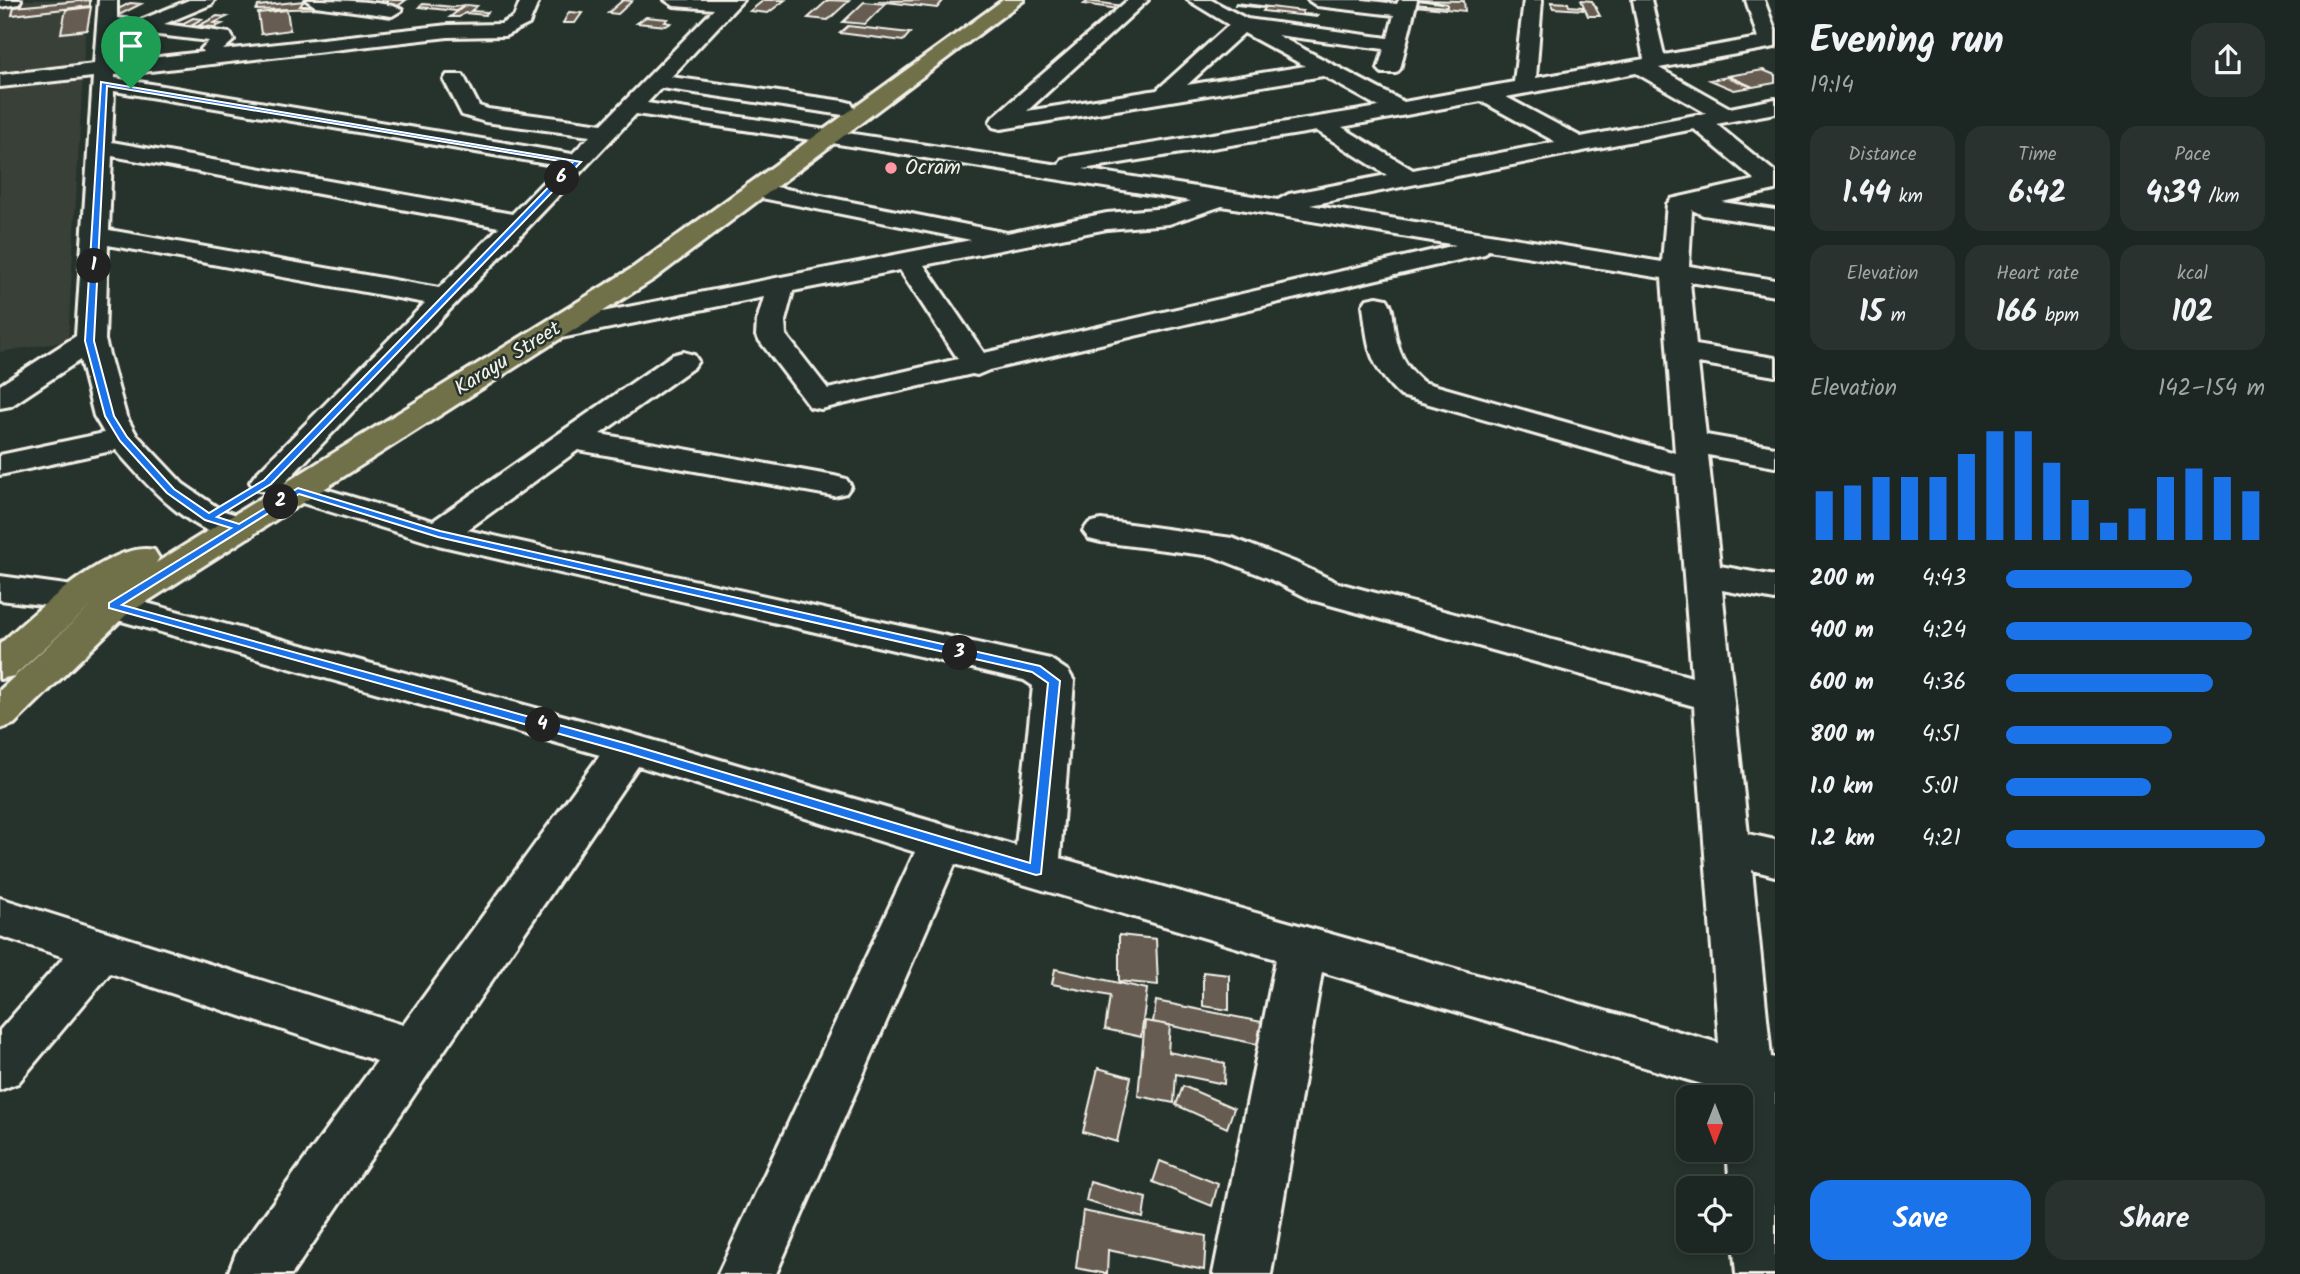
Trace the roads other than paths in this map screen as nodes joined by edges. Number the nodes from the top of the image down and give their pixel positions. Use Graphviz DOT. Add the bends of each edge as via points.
graph roads {
  1 [pos="12,0"];
  2 [pos="205,0"];
  3 [pos="315,0"];
  4 [pos="530,0"];
  5 [pos="674,0"];
  6 [pos="995,0"];
  7 [pos="1015,0"];
  8 [pos="1139,0"];
  9 [pos="1196,0"];
  10 [pos="1317,0"];
  11 [pos="1533,0"];
  12 [pos="1642,0"];
  13 [pos="1755,0"];
  14 [pos="0,1"];
  15 [pos="731,3"];
  16 [pos="400,5"];
  17 [pos="1406,6"];
  18 [pos="1242,24"];
  19 [pos="142,26"];
  20 [pos="362,41"];
  21 [pos="1772,42"];
  22 [pos="106,44"];
  23 [pos="1396,45"];
  24 [pos="187,60"];
  25 [pos="1648,65"];
  26 [pos="1326,69"];
  27 [pos="455,80"];
  28 [pos="0,81"];
  29 [pos="655,81"];
  30 [pos="1524,87"];
  31 [pos="131,88"];
  32 [pos="1201,88"];
  33 [pos="1166,93"];
  34 [pos="1484,94"];
  35 [pos="1223,103"];
  36 [pos="1391,104"];
  37 [pos="1775,106"];
  38 [pos="630,107"];
  39 [pos="843,108"];
  40 [pos="1727,116"];
  41 [pos="1244,118"];
  42 [pos="1001,122"];
  43 [pos="1699,122"];
  44 [pos="1321,124"];
  45 [pos="606,131"];
  46 [pos="1266,134"];
  47 [pos="820,135"];
  48 [pos="1580,146"];
  49 [pos="100,147"];
  50 [pos="960,157"];
  51 [pos="577,162"];
  52 [pos="1035,169"];
  53 [pos="1410,178"];
  54 [pos="1775,183"];
  55 [pos="756,190"];
  56 [pos="1224,200"];
  57 [pos="1680,204"];
  58 [pos="1265,206"];
  59 [pos="1775,218"];
  60 [pos="518,223"];
  61 [pos="95,235"];
  62 [pos="1017,240"];
  63 [pos="1496,244"];
  64 [pos="908,261"];
  65 [pos="1675,272"];
  66 [pos="781,285"];
  67 [pos="1775,288"];
  68 [pos="445,298"];
  69 [pos="1377,305"];
  70 [pos="551,331"];
  71 [pos="90,341"];
  72 [pos="1682,351"];
  73 [pos="683,361"];
  74 [pos="978,366"];
  75 [pos="1775,367"];
  76 [pos="4,392"];
  77 [pos="123,439"];
  78 [pos="572,439"];
  79 [pos="1693,456"];
  80 [pos="1775,457"];
  81 [pos="0,465"];
  82 [pos="283,486"];
  83 [pos="834,486"];
  84 [pos="209,517"];
  85 [pos="240,528"];
  86 [pos="1101,531"];
  87 [pos="438,534"];
  88 [pos="1703,575"];
  89 [pos="1775,588"];
  90 [pos="1,589"];
  91 [pos="94,601"];
  92 [pos="0,666"];
  93 [pos="1714,696"];
  94 [pos="0,714"];
  95 [pos="628,748"];
  96 [pos="942,843"];
  97 [pos="1727,846"];
  98 [pos="1775,858"];
  99 [pos="1036,870"];
  100 [pos="0,917"];
  101 [pos="1302,946"];
  102 [pos="100,950"];
  103 [pos="414,1051"];
  104 [pos="0,1068"];
  105 [pos="1761,1078"];
  106 [pos="257,1274"];
  107 [pos="747,1274"];
  108 [pos="1242,1274"];
  109 [pos="1765,1274"];
  1 -- 14 [label="street"];
  2 -- 19 [label="street"];
  3 -- 16 [label="street"];
  4 -- 20 [label="street" via="522,20 505,30 470,29"];
  5 -- 15 [label="street"];
  6 -- 39 [label="main road, Karayu Street"];
  7 -- 47 [label="main road, Karayu Street"];
  8 -- 42 [label="street"];
  9 -- 18 [label="street"];
  10 -- 17 [label="street"];
  11 -- 30 [label="street"];
  12 -- 25 [label="street"];
  13 -- 21 [label="street"];
  15 -- 29 [label="street"];
  16 -- 20 [label="street"];
  17 -- 23 [label="street"];
  18 -- 23 [label="street"];
  18 -- 26 [label="street"];
  18 -- 33 [label="street"];
  19 -- 22 [label="street"];
  19 -- 24 [label="street" via="223,37 222,44"];
  20 -- 24 [label="street"];
  21 -- 25 [label="street"];
  22 -- 24 [label="street"];
  22 -- 28 [label="street"];
  22 -- 31 [label="street"];
  22 -- 49 [label="street"];
  23 -- 36 [label="street"];
  24 -- 31 [label="street"];
  25 -- 30 [label="street"];
  25 -- 40 [label="street"];
  26 -- 32 [label="street"];
  26 -- 36 [label="street"];
  27 -- 45 [label="street" via="470,110"];
  29 -- 38 [label="street"];
  29 -- 39 [label="street"];
  30 -- 34 [label="street"];
  31 -- 51 [label="street"];
  32 -- 33 [label="street"];
  32 -- 35 [label="street"];
  33 -- 42 [label="street"];
  34 -- 36 [label="street"];
  34 -- 48 [label="street"];
  36 -- 44 [label="street"];
  37 -- 40 [label="street"];
  38 -- 45 [label="street"];
  38 -- 47 [label="street"];
  39 -- 47 [label="main road, Karayu Street"];
  40 -- 43 [label="street"];
  41 -- 46 [label="street"];
  42 -- 50 [label="street"];
  43 -- 48 [label="street"];
  43 -- 54 [label="street"];
  44 -- 46 [label="street"];
  44 -- 53 [label="street"];
  45 -- 51 [label="street"];
  46 -- 52 [label="street"];
  47 -- 50 [label="street"];
  47 -- 55 [label="main road, Karayu Street"];
  47 -- 82 [label="main road, Karayu Street"];
  48 -- 53 [label="street"];
  49 -- 60 [label="street"];
  49 -- 61 [label="street"];
  50 -- 52 [label="street"];
  51 -- 60 [label="street"];
  52 -- 56 [label="street"];
  53 -- 58 [label="street"];
  54 -- 57 [label="street"];
  55 -- 62 [label="street"];
  55 -- 70 [label="main road, Karayu Street" via="644,273"];
  56 -- 58 [label="street"];
  56 -- 62 [label="street" via="1170,216 1107,221"];
  57 -- 59 [label="street"];
  57 -- 65 [label="street"];
  58 -- 63 [label="street"];
  60 -- 68 [label="street"];
  61 -- 68 [label="street"];
  61 -- 71 [label="street"];
  62 -- 64 [label="street"];
  63 -- 65 [label="street"];
  63 -- 74 [label="street"];
  64 -- 66 [label="street"];
  64 -- 74 [label="street"];
  65 -- 67 [label="street"];
  65 -- 72 [label="street"];
  66 -- 70 [label="street"];
  66 -- 74 [label="street" via="771,336 821,400"];
  68 -- 82 [label="street"];
  69 -- 79 [label="street" via="1385,362 1412,389"];
  70 -- 82 [label="main road, Karayu Street"];
  71 -- 76 [label="street"];
  71 -- 77 [label="street" via="110,416"];
  72 -- 75 [label="street"];
  72 -- 79 [label="street"];
  73 -- 78 [label="street"];
  77 -- 81 [label="street"];
  77 -- 84 [label="street" via="171,491"];
  78 -- 83 [label="street"];
  78 -- 87 [label="street"];
  79 -- 80 [label="street"];
  79 -- 88 [label="street"];
  82 -- 84 [label="main road, Karayu Street"];
  82 -- 85 [label="main road, Karayu Street"];
  82 -- 87 [label="street"];
  84 -- 85 [label="street"];
  84 -- 91 [label="main road, Karayu Street"];
  85 -- 91 [label="main road, Karayu Street"];
  86 -- 93 [label="street" via="1219,547 1325,592"];
  87 -- 99 [label="street" via="1035,669 1054,681"];
  88 -- 89 [label="street"];
  88 -- 93 [label="street"];
  90 -- 91 [label="street"];
  91 -- 92 [label="main road, Karayu Street"];
  91 -- 94 [label="main road, Karayu Street"];
  91 -- 95 [label="street"];
  93 -- 97 [label="street"];
  95 -- 96 [label="street"];
  95 -- 103 [label="street"];
  96 -- 99 [label="street"];
  96 -- 107 [label="street"];
  97 -- 98 [label="street"];
  97 -- 105 [label="street"];
  99 -- 101 [label="street"];
  100 -- 102 [label="street"];
  101 -- 105 [label="street"];
  101 -- 108 [label="street"];
  102 -- 103 [label="street"];
  102 -- 104 [label="street"];
  103 -- 106 [label="street"];
  105 -- 109 [label="street"];
}
